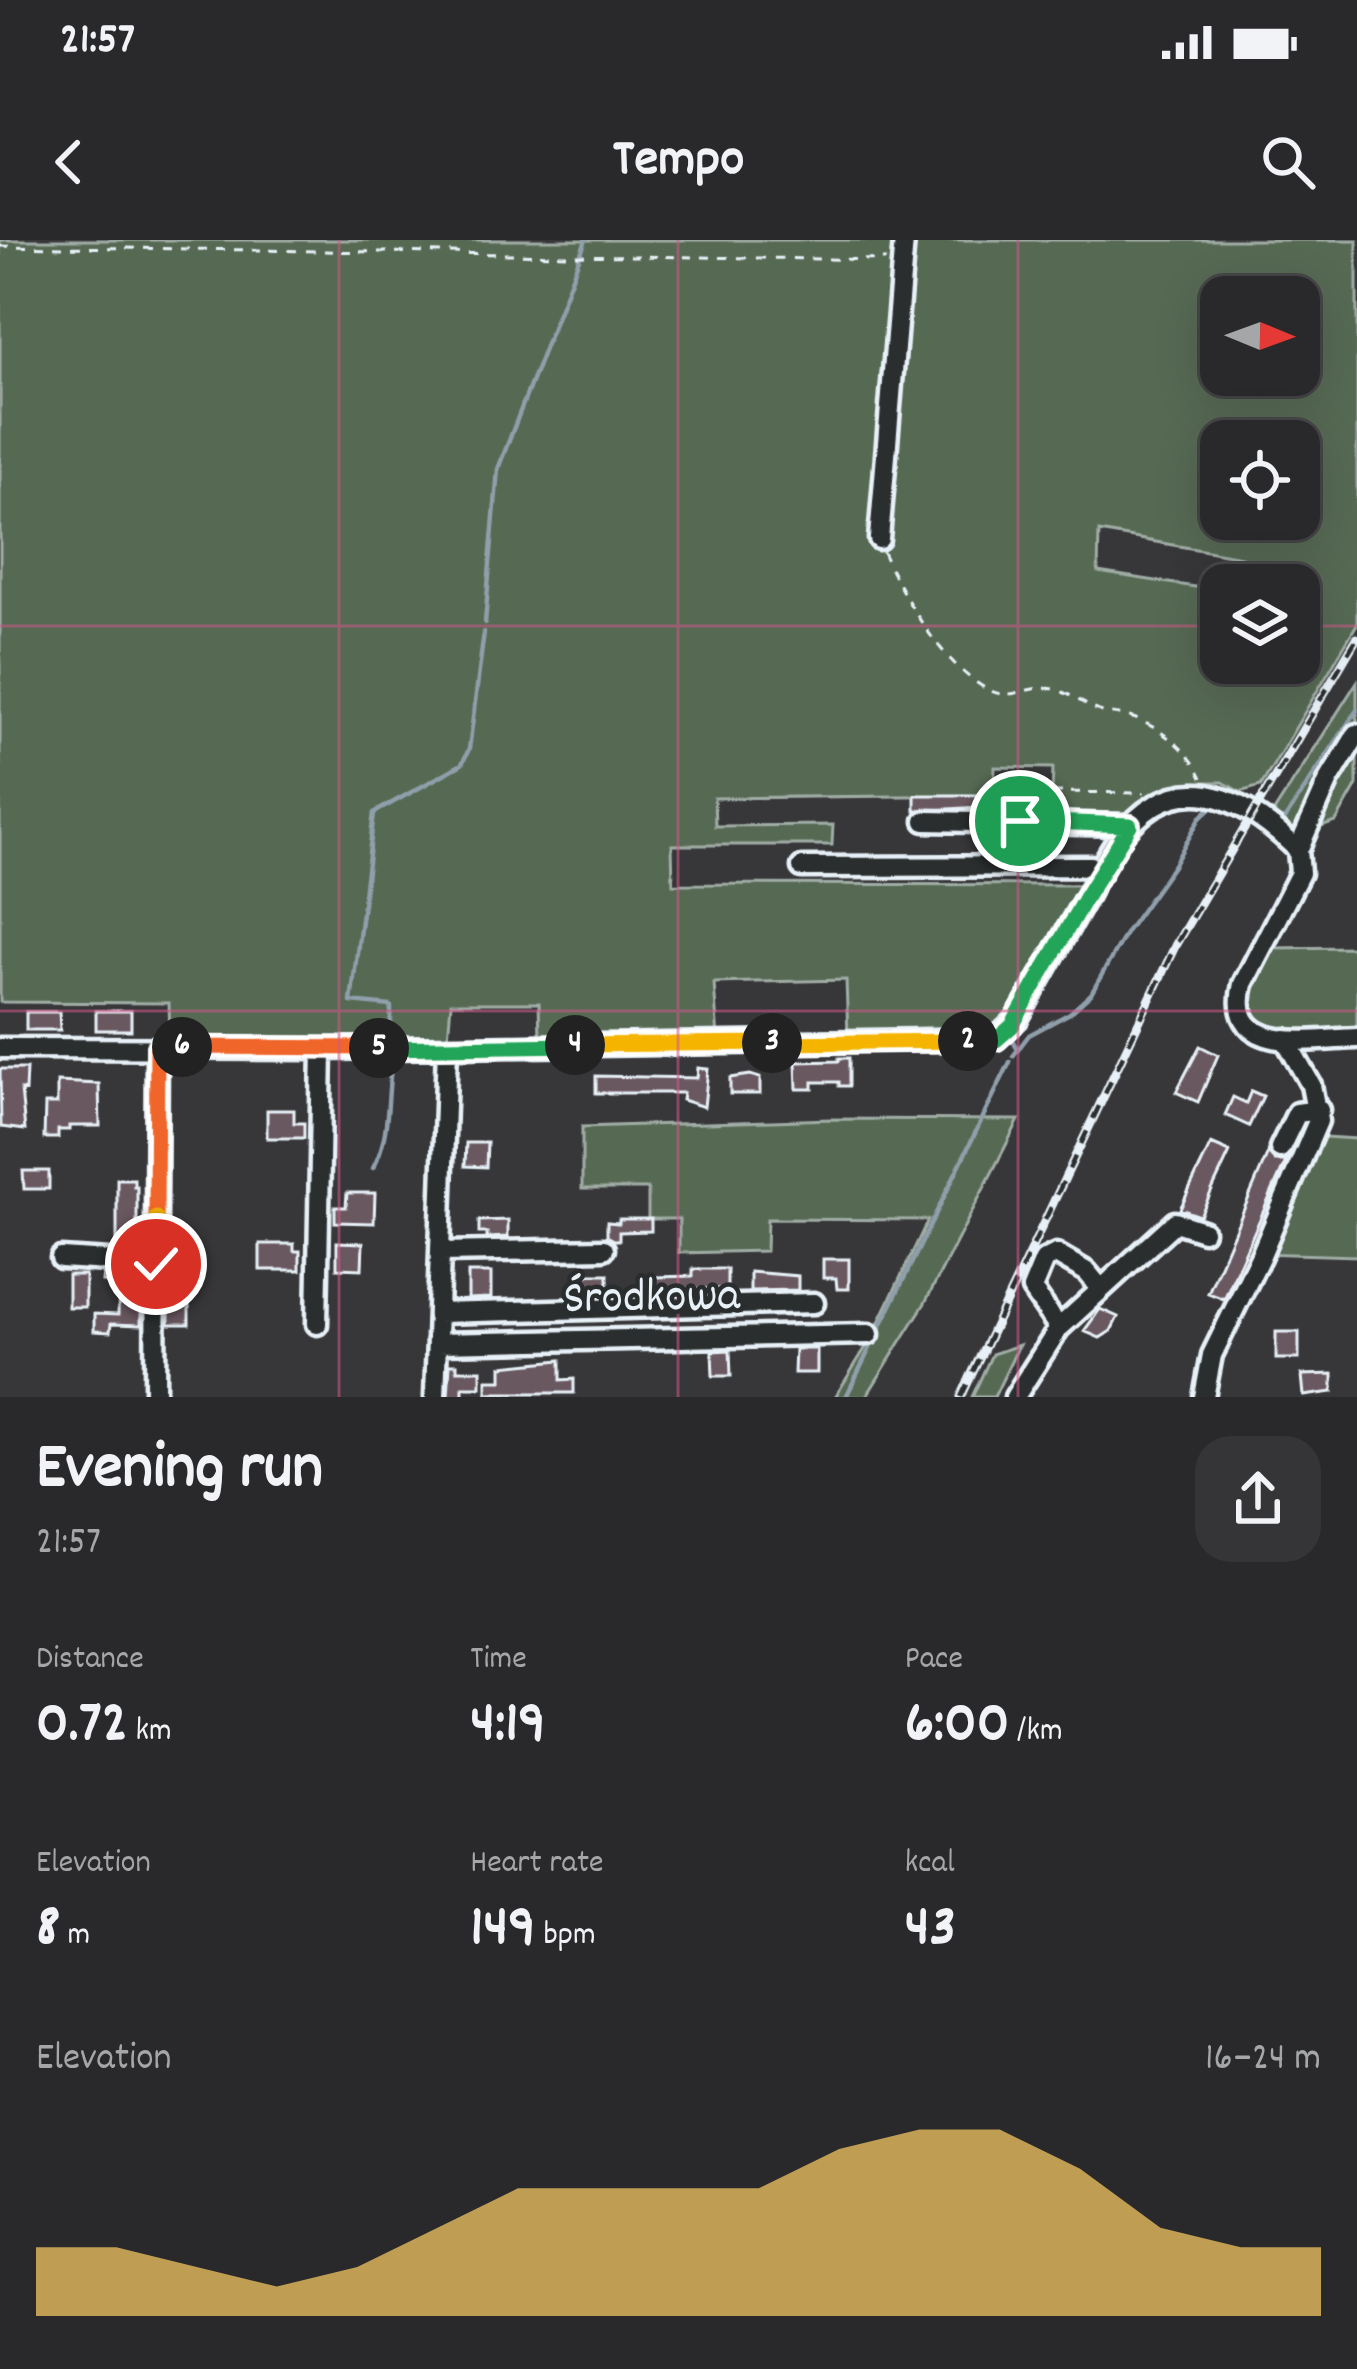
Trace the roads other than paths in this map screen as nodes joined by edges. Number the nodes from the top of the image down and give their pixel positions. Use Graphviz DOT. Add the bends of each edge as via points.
graph roads {
  1 [pos="904,240"];
  2 [pos="879,539"];
  3 [pos="1357,734"];
  4 [pos="925,820"];
  5 [pos="1130,825"];
  6 [pos="1298,850"];
  7 [pos="802,868"];
  8 [pos="1101,871"];
  9 [pos="1357,1038"];
  10 [pos="1285,1040"];
  11 [pos="157,1047"];
  12 [pos="447,1047"];
  13 [pos="0,1048"];
  14 [pos="322,1048"];
  15 [pos="1319,1110"];
  16 [pos="1280,1148"];
  17 [pos="1203,1231"];
  18 [pos="604,1249"];
  19 [pos="441,1252"];
  20 [pos="61,1258"];
  21 [pos="156,1264"];
  22 [pos="1101,1289"];
  23 [pos="814,1303"];
  24 [pos="439,1313"];
  25 [pos="317,1324"];
  26 [pos="1059,1328"];
  27 [pos="869,1334"];
  28 [pos="437,1343"];
  29 [pos="1021,1396"];
  30 [pos="155,1397"];
  31 [pos="435,1397"];
  32 [pos="1204,1397"];
  1 -- 2 [label="street"];
  3 -- 6 [label="street"];
  4 -- 5 [label="street"];
  5 -- 6 [label="street" via="1161,802 1208,792 1268,822"];
  5 -- 8 [label="street"];
  6 -- 10 [label="street" via="1300,873 1240,996 1250,1028"];
  7 -- 8 [label="street"];
  8 -- 12 [label="street" via="1017,1019 996,1040"];
  9 -- 10 [label="street"];
  10 -- 15 [label="street"];
  11 -- 13 [label="street"];
  11 -- 14 [label="street"];
  11 -- 21 [label="street"];
  12 -- 14 [label="street"];
  12 -- 19 [label="street"];
  14 -- 25 [label="street"];
  15 -- 16 [label="street" via="1297,1113"];
  15 -- 32 [label="street" via="1212,1355"];
  17 -- 22 [label="street" via="1174,1222"];
  18 -- 19 [label="street"];
  19 -- 24 [label="street"];
  20 -- 21 [label="street"];
  21 -- 30 [label="street"];
  22 -- 26 [label="street"];
  22 -- 26 [label="street" via="1056,1254 1044,1260 1032,1289"];
  23 -- 24 [label="street"];
  24 -- 28 [label="street"];
  26 -- 29 [label="street"];
  27 -- 28 [label="street, Środkowa"];
  28 -- 31 [label="street"];
}
